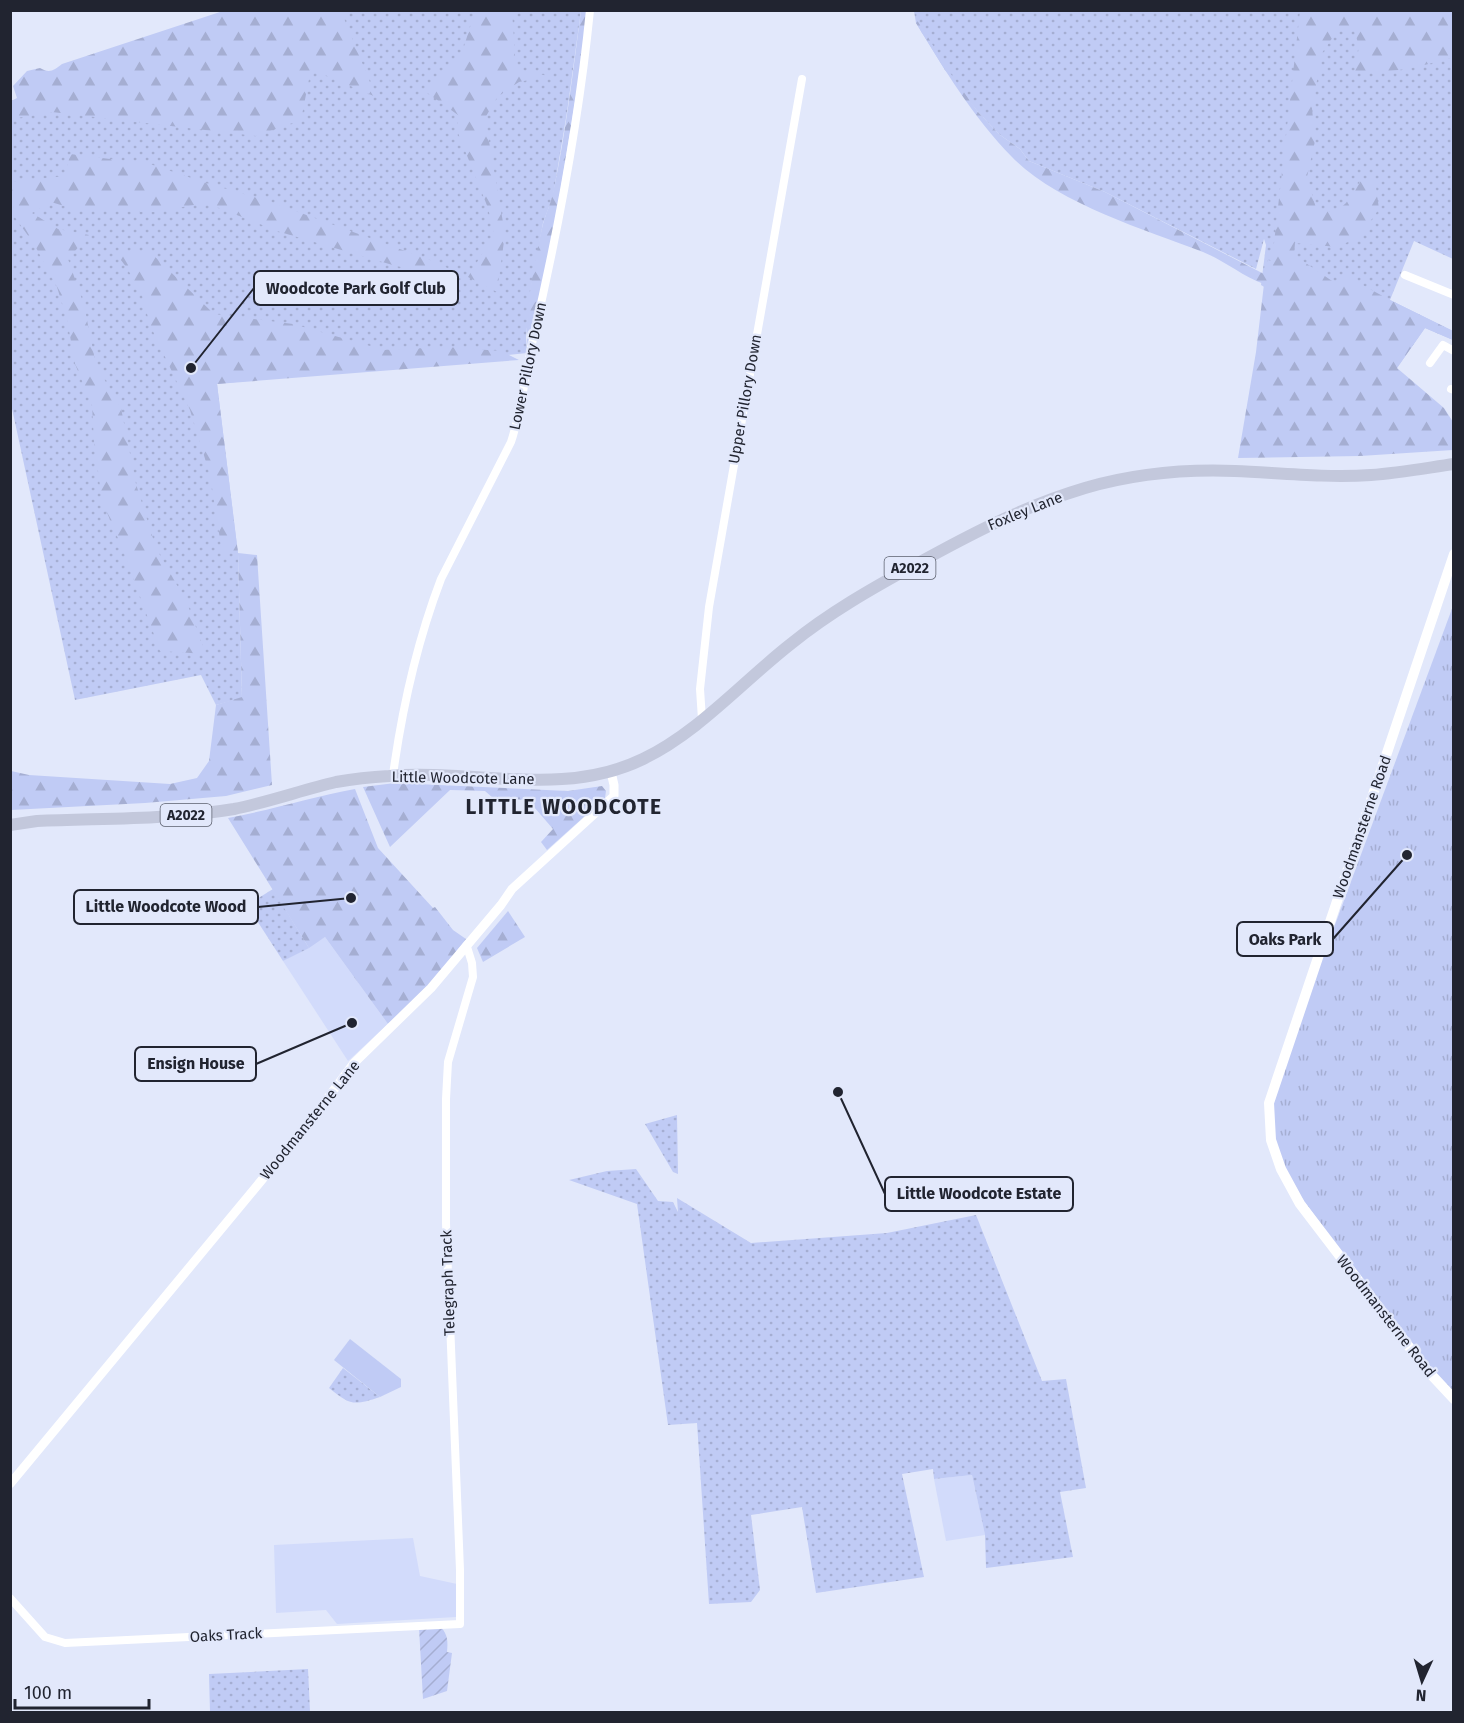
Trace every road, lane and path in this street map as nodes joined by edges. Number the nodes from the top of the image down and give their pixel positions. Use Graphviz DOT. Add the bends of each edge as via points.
graph roads {
  1 [pos="590,10"];
  2 [pos="802,79"];
  3 [pos="1405,275"];
  4 [pos="1454,295"];
  5 [pos="1454,351"];
  6 [pos="1430,363"];
  7 [pos="1454,464"];
  8 [pos="1454,554"];
  9 [pos="702,719"];
  10 [pos="663,749"];
  11 [pos="610,772"];
  12 [pos="393,775"];
  13 [pos="10,825"];
  14 [pos="467,946"];
  15 [pos="1454,1399"];
  16 [pos="10,1484"];
  17 [pos="10,1598"];
  18 [pos="460,1624"];
  1 -- 12 [label="street, Lower Pillory Down" via="585,65 557,231 517,423 441,579 406,701"];
  2 -- 9 [label="street, Upper Pillory Down" via="709,607 700,689"];
  3 -- 4 [label="street"];
  5 -- 6 [label="street" via="1443,345"];
  7 -- 9 [label="main road, Foxley Lane / A2022" via="1370,475 1230,471 1161,474 1088,487 1036,504 948,546 824,620"];
  8 -- 15 [label="main road, Woodmansterne Road" via="1269,1103 1271,1140 1300,1204 1426,1369"];
  9 -- 10 [label="main road, Foxley Lane / A2022"];
  10 -- 11 [label="main road, Little Woodcote Lane / A2022"];
  11 -- 12 [label="main road, Little Woodcote Lane / A2022" via="537,780"];
  11 -- 14 [label="street, Woodmansterne Lane" via="614,796 512,889"];
  12 -- 13 [label="main road, Little Woodcote Lane / A2022" via="338,782 257,804 200,814"];
  14 -- 16 [label="street, Woodmansterne Lane" via="431,988 354,1064"];
  14 -- 18 [label="street, Telegraph Track" via="473,977 448,1062 446,1099 446,1223"];
  17 -- 18 [label="street, Oaks Track" via="45,1637 65,1643"];
}
